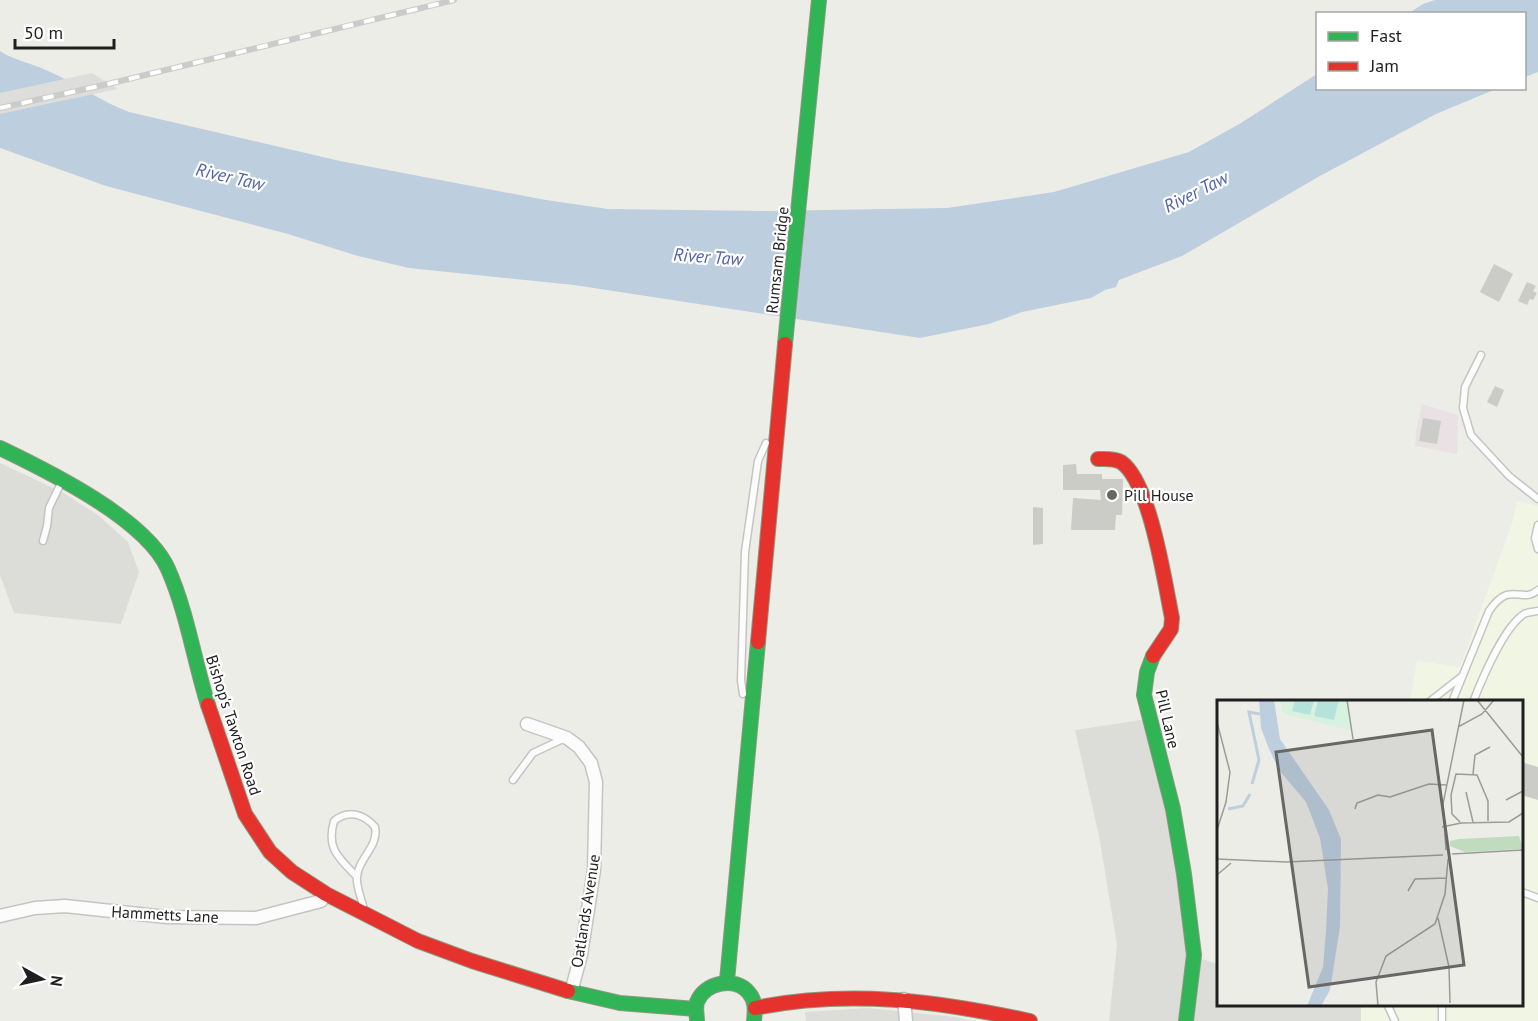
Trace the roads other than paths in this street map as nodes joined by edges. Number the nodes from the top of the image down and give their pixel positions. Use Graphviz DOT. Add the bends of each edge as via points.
graph roads {
  1 [pos="819,0"];
  2 [pos="1480,355"];
  3 [pos="778,418"];
  4 [pos="0,448"];
  5 [pos="1098,459"];
  6 [pos="62,480"];
  7 [pos="1538,500"];
  8 [pos="1538,525"];
  9 [pos="42,542"];
  10 [pos="1538,549"];
  11 [pos="1538,590"];
  12 [pos="1538,611"];
  13 [pos="1462,677"];
  14 [pos="1432,700"];
  15 [pos="1453,700"];
  16 [pos="1474,700"];
  17 [pos="527,724"];
  18 [pos="748,737"];
  19 [pos="567,738"];
  20 [pos="513,780"];
  21 [pos="357,877"];
  22 [pos="1523,893"];
  23 [pos="326,894"];
  24 [pos="1538,898"];
  25 [pos="366,915"];
  26 [pos="0,916"];
  27 [pos="727,981"];
  28 [pos="571,992"];
  29 [pos="904,999"];
  30 [pos="1388,1006"];
  31 [pos="754,1014"];
  32 [pos="696,1015"];
  33 [pos="906,1021"];
  34 [pos="1030,1021"];
  35 [pos="1186,1021"];
  36 [pos="1395,1021"];
  1 -- 3 [label="main road, Rumsam Bridge"];
  2 -- 7 [label="lane" via="1465,387 1463,408 1471,435"];
  3 -- 18 [label="main road, Rumsam Bridge"];
  3 -- 18 [label="lane" via="758,460 746,552 741,680"];
  4 -- 6 [label="main road, Bishop's Tawton Road"];
  5 -- 35 [label="main road, Pill Lane" via="1119,460 1135,479 1147,509 1172,618 1171,629 1152,657 1143,694 1173,809 1184,874 1194,955"];
  6 -- 9 [label="lane" via="49,508"];
  6 -- 23 [label="main road, Bishop's Tawton Road" via="130,525 151,544 167,567 245,814 270,852"];
  8 -- 10 [label="lane"];
  11 -- 13 [label="lane" via="1528,595 1508,593 1496,600"];
  12 -- 16 [label="lane" via="1525,613 1505,635"];
  13 -- 14 [label="lane"];
  13 -- 15 [label="lane"];
  17 -- 19 [label="street, Oatlands Avenue"];
  18 -- 27 [label="main road, Rumsam Bridge"];
  19 -- 20 [label="lane" via="533,753"];
  19 -- 28 [label="street, Oatlands Avenue" via="591,763 596,782 594,870"];
  21 -- 21 [label="lane" via="332,846 334,821 344,814 357,814 375,827 375,839"];
  21 -- 25 [label="lane"];
  22 -- 24 [label="lane"];
  23 -- 25 [label="main road, Bishop's Tawton Road"];
  23 -- 26 [label="street, Hammetts Lane" via="321,901 256,918 167,917 65,906"];
  25 -- 28 [label="main road, Bishop's Tawton Road" via="418,941"];
  27 -- 31 [label="main road" via="749,992"];
  27 -- 32 [label="main road" via="703,992"];
  28 -- 32 [label="main road, Bishop's Tawton Road"];
  29 -- 31 [label="main road" via="800,1000"];
  29 -- 33 [label="street"];
  29 -- 34 [label="main road" via="996,1012"];
  30 -- 36 [label="lane"];
}
